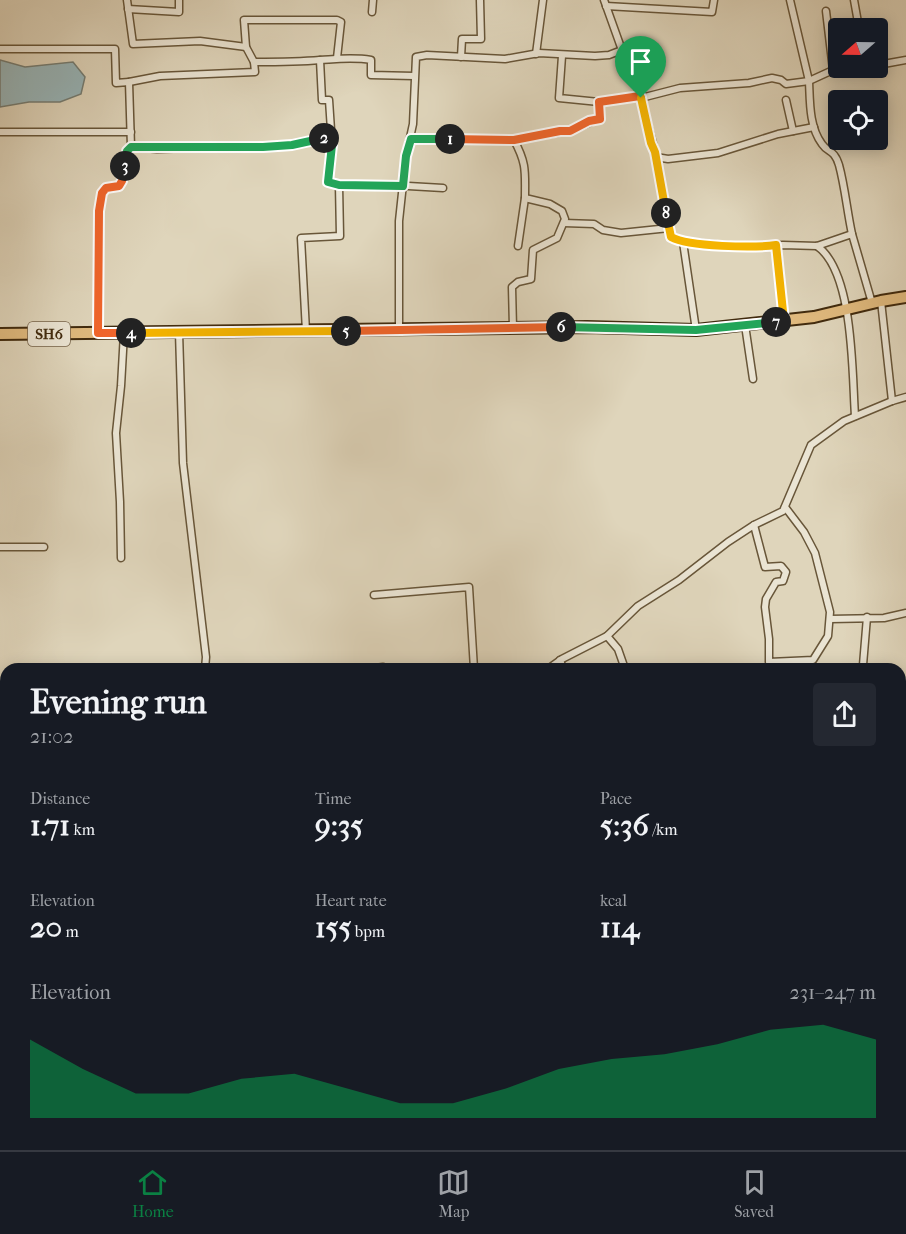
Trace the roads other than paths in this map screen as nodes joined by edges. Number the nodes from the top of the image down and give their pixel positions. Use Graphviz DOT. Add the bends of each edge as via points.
graph roads {
  1 [pos="127,0"];
  2 [pos="179,0"];
  3 [pos="373,0"];
  4 [pos="480,0"];
  5 [pos="543,0"];
  6 [pos="714,0"];
  7 [pos="790,0"];
  8 [pos="854,0"];
  9 [pos="605,3"];
  10 [pos="128,9"];
  11 [pos="826,11"];
  12 [pos="372,12"];
  13 [pos="857,18"];
  14 [pos="828,26"];
  15 [pos="246,47"];
  16 [pos="0,49"];
  17 [pos="622,50"];
  18 [pos="536,54"];
  19 [pos="562,56"];
  20 [pos="461,57"];
  21 [pos="337,58"];
  22 [pos="320,60"];
  23 [pos="906,60"];
  24 [pos="254,62"];
  25 [pos="888,63"];
  26 [pos="828,73"];
  27 [pos="414,76"];
  28 [pos="809,81"];
  29 [pos="129,82"];
  30 [pos="640,97"];
  31 [pos="786,100"];
  32 [pos="599,102"];
  33 [pos="814,127"];
  34 [pos="793,130"];
  35 [pos="0,132"];
  36 [pos="130,132"];
  37 [pos="330,136"];
  38 [pos="411,139"];
  39 [pos="514,140"];
  40 [pos="131,147"];
  41 [pos="656,157"];
  42 [pos="339,185"];
  43 [pos="403,186"];
  44 [pos="443,188"];
  45 [pos="525,198"];
  46 [pos="564,223"];
  47 [pos="669,228"];
  48 [pos="852,234"];
  49 [pos="683,242"];
  50 [pos="776,245"];
  51 [pos="518,246"];
  52 [pos="817,246"];
  53 [pos="906,297"];
  54 [pos="876,302"];
  55 [pos="847,309"];
  56 [pos="784,321"];
  57 [pos="745,325"];
  58 [pos="513,328"];
  59 [pos="399,330"];
  60 [pos="696,330"];
  61 [pos="306,331"];
  62 [pos="98,333"];
  63 [pos="123,333"];
  64 [pos="179,333"];
  65 [pos="0,334"];
  66 [pos="753,379"];
  67 [pos="906,397"];
  68 [pos="892,401"];
  69 [pos="855,417"];
  70 [pos="785,507"];
  71 [pos="754,525"];
  72 [pos="0,547"];
  73 [pos="44,547"];
  74 [pos="121,558"];
  75 [pos="374,595"];
  76 [pos="906,613"];
  77 [pos="867,617"];
  78 [pos="830,619"];
  79 [pos="607,636"];
  80 [pos="560,660"];
  81 [pos="206,663"];
  82 [pos="474,663"];
  83 [pos="556,663"];
  84 [pos="561,663"];
  85 [pos="623,663"];
  86 [pos="770,663"];
  87 [pos="792,663"];
  88 [pos="864,663"];
  1 -- 10 [label="street"];
  2 -- 10 [label="street" via="179,12"];
  3 -- 12 [label="street"];
  4 -- 20 [label="street" via="481,39 462,39"];
  5 -- 18 [label="street"];
  6 -- 9 [label="street" via="712,12"];
  7 -- 28 [label="street"];
  8 -- 13 [label="street"];
  9 -- 17 [label="street"];
  10 -- 15 [label="street" via="133,44 200,41"];
  11 -- 14 [label="street"];
  15 -- 21 [label="street" via="244,20 337,20 342,29"];
  15 -- 24 [label="street"];
  16 -- 29 [label="street" via="115,49 116,82"];
  17 -- 19 [label="street" via="609,55"];
  17 -- 30 [label="street"];
  18 -- 19 [label="street"];
  18 -- 20 [label="street"];
  19 -- 32 [label="street" via="559,98"];
  20 -- 27 [label="street" via="416,57"];
  21 -- 22 [label="street"];
  21 -- 27 [label="street" via="371,60 371,75"];
  22 -- 24 [label="street"];
  22 -- 37 [label="street" via="322,100 328,100"];
  23 -- 25 [label="street"];
  24 -- 29 [label="street" via="255,72 160,76"];
  26 -- 28 [label="street"];
  27 -- 38 [label="street"];
  28 -- 30 [label="street" via="786,84 772,78 680,88"];
  28 -- 33 [label="street"];
  29 -- 36 [label="street"];
  30 -- 32 [label="street"];
  30 -- 41 [label="street"];
  31 -- 34 [label="street"];
  32 -- 39 [label="street" via="600,119 570,131"];
  33 -- 34 [label="street"];
  33 -- 48 [label="street" via="822,146 832,151 838,164"];
  34 -- 41 [label="street" via="718,153"];
  35 -- 36 [label="street"];
  36 -- 40 [label="street"];
  37 -- 40 [label="street" via="263,147"];
  37 -- 42 [label="street" via="328,182"];
  38 -- 39 [label="street"];
  38 -- 43 [label="street"];
  39 -- 45 [label="street" via="526,172"];
  40 -- 62 [label="street" via="119,186 106,188 102,193"];
  41 -- 47 [label="street"];
  42 -- 43 [label="street"];
  42 -- 61 [label="street" via="340,236 301,238"];
  43 -- 44 [label="street"];
  43 -- 59 [label="street" via="399,221"];
  45 -- 46 [label="street" via="562,211"];
  45 -- 51 [label="street"];
  46 -- 47 [label="street" via="594,224 621,233"];
  46 -- 58 [label="street" via="557,238 534,250 531,279 512,287"];
  47 -- 49 [label="street" via="671,237"];
  48 -- 52 [label="street"];
  48 -- 54 [label="street"];
  49 -- 50 [label="street"];
  49 -- 60 [label="street"];
  50 -- 52 [label="street"];
  50 -- 56 [label="street"];
  52 -- 55 [label="street" via="833,266"];
  53 -- 54 [label="main road, SH6"];
  54 -- 55 [label="main road, SH6"];
  54 -- 68 [label="street"];
  55 -- 56 [label="main road, SH6"];
  55 -- 69 [label="street"];
  56 -- 57 [label="main road, SH6"];
  57 -- 60 [label="main road, SH6"];
  57 -- 66 [label="street"];
  58 -- 59 [label="main road, SH6"];
  58 -- 60 [label="main road, SH6"];
  59 -- 61 [label="main road, SH6"];
  61 -- 64 [label="main road, SH6"];
  62 -- 63 [label="main road, SH6"];
  62 -- 65 [label="main road, SH6"];
  63 -- 64 [label="main road, SH6"];
  63 -- 74 [label="street" via="116,433"];
  64 -- 81 [label="street" via="183,463"];
  67 -- 68 [label="street"];
  68 -- 69 [label="street"];
  69 -- 70 [label="street" via="811,445"];
  70 -- 71 [label="street"];
  70 -- 78 [label="street" via="815,553"];
  71 -- 79 [label="street" via="638,606"];
  71 -- 86 [label="street" via="765,567 781,566 786,572 766,599"];
  72 -- 73 [label="street"];
  75 -- 82 [label="street" via="469,588"];
  76 -- 77 [label="street"];
  77 -- 78 [label="street"];
  77 -- 88 [label="street"];
  78 -- 87 [label="street" via="828,636 813,660"];
  79 -- 80 [label="street"];
  79 -- 85 [label="street"];
  80 -- 83 [label="street"];
  80 -- 84 [label="street"];
}
